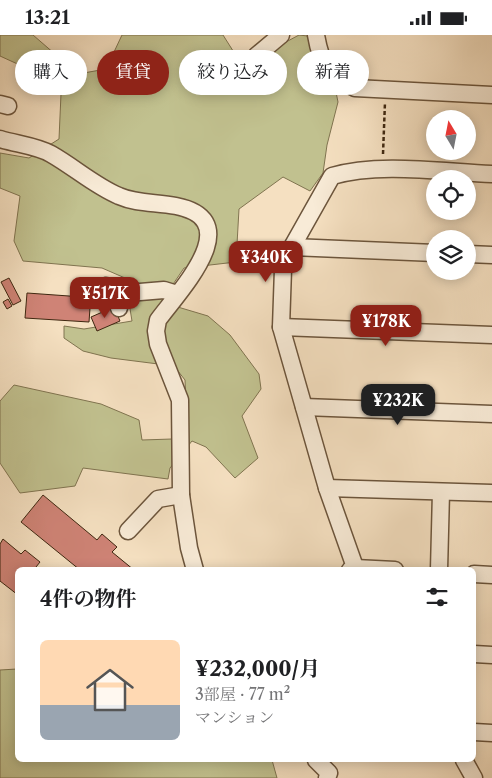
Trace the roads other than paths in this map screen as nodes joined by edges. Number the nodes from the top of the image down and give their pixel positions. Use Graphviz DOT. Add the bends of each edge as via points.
graph roads {
  1 [pos="281,35"];
  2 [pos="316,35"];
  3 [pos="263,50"];
  4 [pos="492,95"];
  5 [pos="0,139"];
  6 [pos="492,174"];
  7 [pos="292,247"];
  8 [pos="426,253"];
  9 [pos="476,254"];
  10 [pos="492,255"];
  11 [pos="177,294"];
  12 [pos="113,296"];
  13 [pos="281,327"];
  14 [pos="492,335"];
  15 [pos="304,407"];
  16 [pos="492,414"];
  17 [pos="327,487"];
  18 [pos="441,491"];
  19 [pos="492,493"];
  20 [pos="181,495"];
  21 [pos="128,531"];
  22 [pos="194,567"];
  23 [pos="352,567"];
  24 [pos="439,567"];
  25 [pos="476,574"];
  26 [pos="492,575"];
  27 [pos="476,654"];
  28 [pos="492,655"];
  29 [pos="476,732"];
  30 [pos="492,733"];
  31 [pos="318,762"];
  32 [pos="465,762"];
  33 [pos="327,778"];
  34 [pos="474,778"];
  1 -- 3 [label="street"];
  2 -- 4 [label="street" via="320,57 329,71 355,88"];
  5 -- 11 [label="street" via="49,153 120,197 175,205 192,210 203,219 210,240 206,254"];
  6 -- 7 [label="street" via="382,170 332,176"];
  7 -- 8 [label="street"];
  7 -- 13 [label="street" via="283,269"];
  9 -- 10 [label="street"];
  11 -- 12 [label="street" via="164,290"];
  11 -- 20 [label="street" via="158,320 156,331 180,400"];
  13 -- 14 [label="street"];
  13 -- 15 [label="street"];
  15 -- 16 [label="street"];
  15 -- 17 [label="street"];
  17 -- 18 [label="street"];
  17 -- 23 [label="street"];
  18 -- 19 [label="street"];
  18 -- 24 [label="street"];
  20 -- 21 [label="street" via="158,499"];
  20 -- 22 [label="street"];
  25 -- 26 [label="street"];
  27 -- 28 [label="street"];
  29 -- 30 [label="street"];
  31 -- 33 [label="street" via="329,773"];
  32 -- 34 [label="street"];
}
